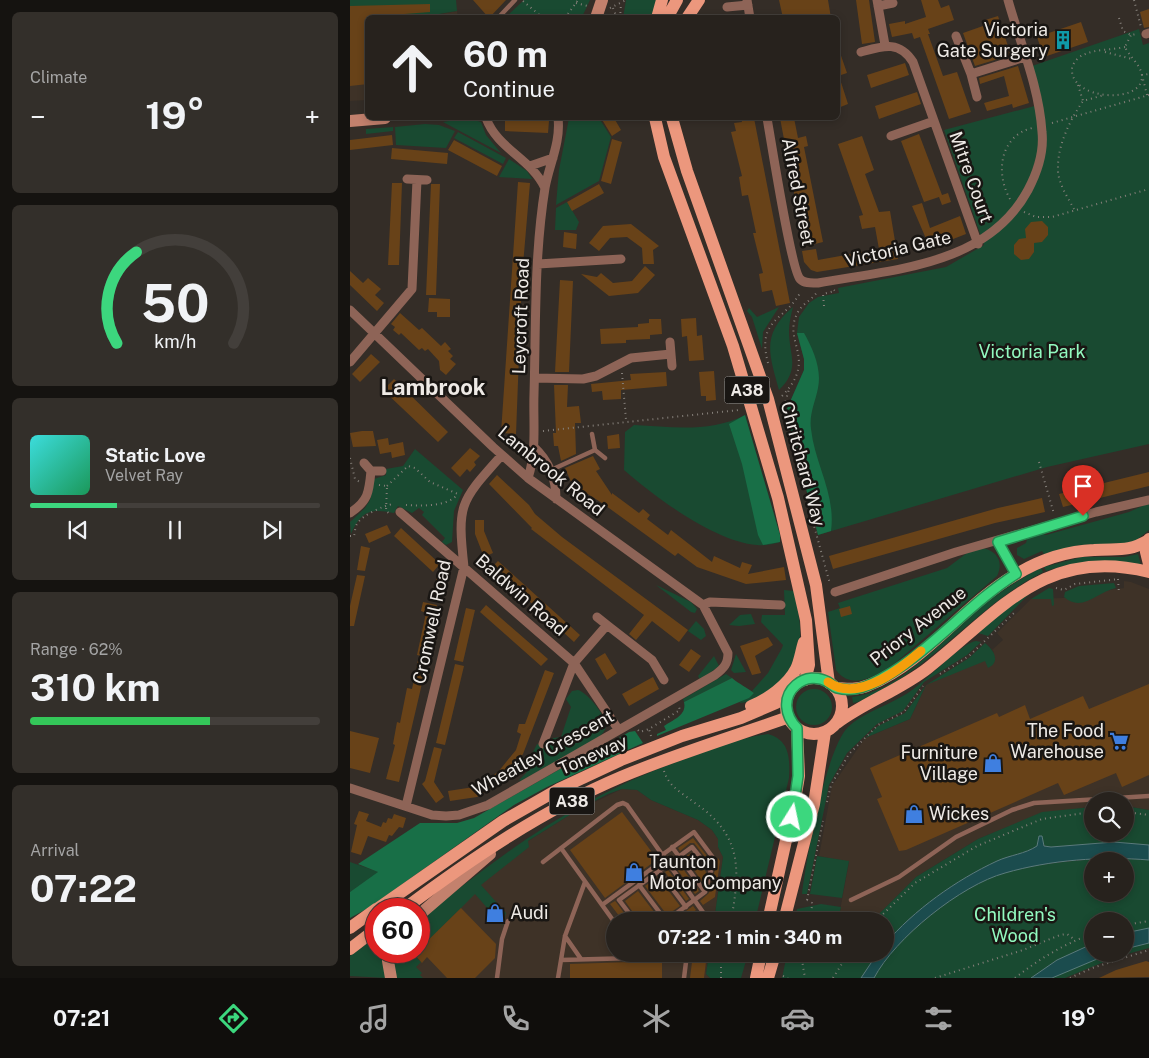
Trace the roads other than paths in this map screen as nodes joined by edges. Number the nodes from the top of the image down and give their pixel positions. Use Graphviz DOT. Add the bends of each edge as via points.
graph roads {
  1 [pos="515,0"];
  2 [pos="602,0"];
  3 [pos="662,0"];
  4 [pos="677,0"];
  5 [pos="1008,0"];
  6 [pos="694,2"];
  7 [pos="747,2"];
  8 [pos="878,3"];
  9 [pos="893,3"];
  10 [pos="727,7"];
  11 [pos="501,15"];
  12 [pos="597,15"];
  13 [pos="658,15"];
  14 [pos="668,15"];
  15 [pos="688,15"];
  16 [pos="749,15"];
  17 [pos="956,36"];
  18 [pos="885,45"];
  19 [pos="861,52"];
  20 [pos="1026,57"];
  21 [pos="971,74"];
  22 [pos="977,97"];
  23 [pos="365,120"];
  24 [pos="487,120"];
  25 [pos="558,120"];
  26 [pos="651,120"];
  27 [pos="655,120"];
  28 [pos="673,120"];
  29 [pos="767,120"];
  30 [pos="350,121"];
  31 [pos="934,121"];
  32 [pos="657,131"];
  33 [pos="891,136"];
  34 [pos="553,158"];
  35 [pos="530,166"];
  36 [pos="427,180"];
  37 [pos="545,188"];
  38 [pos="978,244"];
  39 [pos="621,259"];
  40 [pos="538,264"];
  41 [pos="806,283"];
  42 [pos="350,310"];
  43 [pos="374,332"];
  44 [pos="670,342"];
  45 [pos="671,354"];
  46 [pos="350,362"];
  47 [pos="672,366"];
  48 [pos="535,378"];
  49 [pos="592,434"];
  50 [pos="534,447"];
  51 [pos="595,450"];
  52 [pos="502,455"];
  53 [pos="605,458"];
  54 [pos="364,463"];
  55 [pos="550,470"];
  56 [pos="371,471"];
  57 [pos="382,471"];
  58 [pos="528,478"];
  59 [pos="556,499"];
  60 [pos="1149,500"];
  61 [pos="400,512"];
  62 [pos="350,513"];
  63 [pos="1149,540"];
  64 [pos="998,542"];
  65 [pos="1149,564"];
  66 [pos="464,567"];
  67 [pos="1149,572"];
  68 [pos="1016,574"];
  69 [pos="835,592"];
  70 [pos="703,605"];
  71 [pos="781,605"];
  72 [pos="597,617"];
  73 [pos="607,625"];
  74 [pos="714,626"];
  75 [pos="807,632"];
  76 [pos="574,663"];
  77 [pos="664,680"];
  78 [pos="805,680"];
  79 [pos="832,685"];
  80 [pos="788,695"];
  81 [pos="789,717"];
  82 [pos="836,723"];
  83 [pos="797,728"];
  84 [pos="618,729"];
  85 [pos="825,732"];
  86 [pos="682,736"];
  87 [pos="543,744"];
  88 [pos="350,788"];
  89 [pos="1149,796"];
  90 [pos="406,806"];
  91 [pos="515,832"];
  92 [pos="561,848"];
  93 [pos="672,848"];
  94 [pos="663,857"];
  95 [pos="543,862"];
  96 [pos="659,871"];
  97 [pos="710,871"];
  98 [pos="585,882"];
  99 [pos="639,886"];
  100 [pos="706,892"];
  101 [pos="392,898"];
  102 [pos="420,898"];
  103 [pos="851,900"];
  104 [pos="430,905"];
  105 [pos="602,905"];
  106 [pos="686,907"];
  107 [pos="607,912"];
  108 [pos="628,912"];
  109 [pos="659,912"];
  110 [pos="679,912"];
  111 [pos="702,912"];
  112 [pos="770,912"];
  113 [pos="786,912"];
  114 [pos="365,917"];
  115 [pos="508,921"];
  116 [pos="350,928"];
  117 [pos="565,936"];
  118 [pos="365,937"];
  119 [pos="350,949"];
  120 [pos="581,959"];
  121 [pos="606,959"];
  122 [pos="561,960"];
  123 [pos="686,962"];
  124 [pos="756,962"];
  125 [pos="759,962"];
  126 [pos="773,962"];
  127 [pos="388,963"];
  128 [pos="391,978"];
  129 [pos="497,978"];
  130 [pos="558,978"];
  131 [pos="684,978"];
  132 [pos="748,978"];
  133 [pos="756,978"];
  134 [pos="768,978"];
  1 -- 11 [label="lane"];
  2 -- 12 [label="street"];
  3 -- 13 [label="main road"];
  4 -- 14 [label="main road"];
  5 -- 20 [label="street, Victoria Gate"];
  6 -- 15 [label="main road"];
  7 -- 10 [label="street"];
  7 -- 16 [label="street"];
  8 -- 9 [label="street"];
  8 -- 18 [label="street"];
  17 -- 21 [label="street"];
  18 -- 19 [label="street"];
  18 -- 31 [label="street, Mitre Court" via="907,52"];
  20 -- 21 [label="street"];
  20 -- 38 [label="street, Victoria Gate" via="1042,126 1041,156 1034,180 1018,207"];
  21 -- 22 [label="street"];
  23 -- 30 [label="street"];
  24 -- 35 [label="street" via="498,141"];
  25 -- 34 [label="street, Leycroft Road"];
  26 -- 32 [label="main road"];
  27 -- 32 [label="main road, Chritchard Way / A38"];
  28 -- 79 [label="main road, Chritchard Way / A38" via="686,171 768,399 816,586"];
  29 -- 41 [label="street, Alfred Street" via="796,272"];
  31 -- 33 [label="street, Mitre Court"];
  31 -- 38 [label="street, Mitre Court"];
  32 -- 75 [label="main road, Chritchard Way / A38" via="751,402 778,498"];
  34 -- 35 [label="street"];
  34 -- 37 [label="street, Leycroft Road"];
  35 -- 37 [label="street"];
  36 -- 43 [label="street" via="412,179 412,289"];
  37 -- 40 [label="street, Leycroft Road"];
  38 -- 41 [label="street, Victoria Gate" via="938,260"];
  39 -- 40 [label="street"];
  40 -- 48 [label="street, Leycroft Road"];
  42 -- 43 [label="street, Lambrook Road"];
  43 -- 46 [label="street"];
  43 -- 52 [label="street, Lambrook Road"];
  44 -- 45 [label="street"];
  45 -- 47 [label="street"];
  45 -- 48 [label="street" via="631,358 583,379"];
  48 -- 50 [label="street, Leycroft Road"];
  49 -- 51 [label="lane"];
  50 -- 55 [label="street" via="546,457"];
  50 -- 58 [label="street, Leycroft Road"];
  51 -- 53 [label="lane"];
  51 -- 55 [label="lane"];
  52 -- 58 [label="street, Lambrook Road"];
  52 -- 66 [label="street, Cromwell Road" via="472,487 462,510 460,526"];
  54 -- 56 [label="street"];
  55 -- 59 [label="street" via="556,484"];
  56 -- 57 [label="street"];
  56 -- 62 [label="street" via="368,494 363,504"];
  58 -- 59 [label="street, Lambrook Road"];
  59 -- 70 [label="street, Lambrook Road"];
  60 -- 64 [label="street"];
  61 -- 66 [label="street, Baldwin Road"];
  63 -- 65 [label="main road" via="1146,552"];
  63 -- 68 [label="main road, Priory Avenue" via="1124,551 1094,550 1052,557"];
  64 -- 68 [label="street"];
  64 -- 69 [label="street" via="956,552"];
  66 -- 76 [label="street, Baldwin Road"];
  66 -- 90 [label="street, Cromwell Road"];
  67 -- 82 [label="main road, Priory Avenue" via="1097,566 1077,568 1039,580 1006,601 927,669"];
  68 -- 79 [label="main road, Priory Avenue" via="885,677 853,689"];
  70 -- 71 [label="street" via="710,602"];
  70 -- 74 [label="street, Lambrook Road"];
  72 -- 73 [label="street"];
  73 -- 76 [label="street"];
  73 -- 77 [label="street" via="652,660"];
  74 -- 84 [label="street, Wheatley Crescent" via="728,653 728,661 715,675"];
  75 -- 78 [label="main road, Chritchard Way / A38" via="809,664"];
  75 -- 86 [label="main road" via="796,669 772,694 757,704"];
  76 -- 84 [label="street, Baldwin Road"];
  76 -- 87 [label="street"];
  78 -- 79 [label="main road" via="817,678"];
  78 -- 80 [label="main road, A38" via="792,688"];
  79 -- 82 [label="main road, A38" via="840,694 842,709"];
  80 -- 81 [label="main road" via="786,710"];
  80 -- 86 [label="main road, Toneway / A38" via="776,704 741,718"];
  81 -- 83 [label="main road"];
  81 -- 91 [label="main road, Toneway / A38" via="619,778"];
  82 -- 85 [label="main road"];
  83 -- 85 [label="main road" via="810,734"];
  83 -- 112 [label="main road" via="796,792"];
  84 -- 90 [label="street, Wheatley Crescent" via="488,805 460,815 432,815"];
  85 -- 113 [label="main road" via="814,804"];
  86 -- 101 [label="main road, Toneway / A38" via="559,789 503,821"];
  88 -- 90 [label="street, Wheatley Crescent"];
  89 -- 103 [label="lane" via="1034,803 1012,810 956,837 899,877"];
  91 -- 102 [label="main road, Toneway / A38"];
  91 -- 104 [label="street"];
  92 -- 94 [label="lane" via="623,803"];
  92 -- 95 [label="lane"];
  92 -- 98 [label="lane"];
  93 -- 100 [label="lane"];
  94 -- 97 [label="lane" via="694,832 714,860"];
  94 -- 105 [label="lane"];
  94 -- 111 [label="lane"];
  96 -- 97 [label="lane" via="692,847"];
  96 -- 99 [label="lane"];
  96 -- 106 [label="lane"];
  97 -- 100 [label="lane"];
  98 -- 105 [label="lane"];
  98 -- 117 [label="lane"];
  99 -- 108 [label="lane" via="619,900"];
  99 -- 109 [label="lane"];
  100 -- 106 [label="lane"];
  105 -- 107 [label="lane"];
  106 -- 110 [label="lane"];
  114 -- 116 [label="main road, Toneway / A38"];
  115 -- 129 [label="lane"];
  117 -- 120 [label="lane"];
  117 -- 122 [label="lane"];
  118 -- 119 [label="main road"];
  120 -- 121 [label="lane"];
  120 -- 122 [label="lane"];
  122 -- 130 [label="lane"];
  123 -- 131 [label="lane"];
  124 -- 132 [label="street"];
  125 -- 133 [label="main road"];
  126 -- 134 [label="main road"];
  127 -- 128 [label="street"];
}
